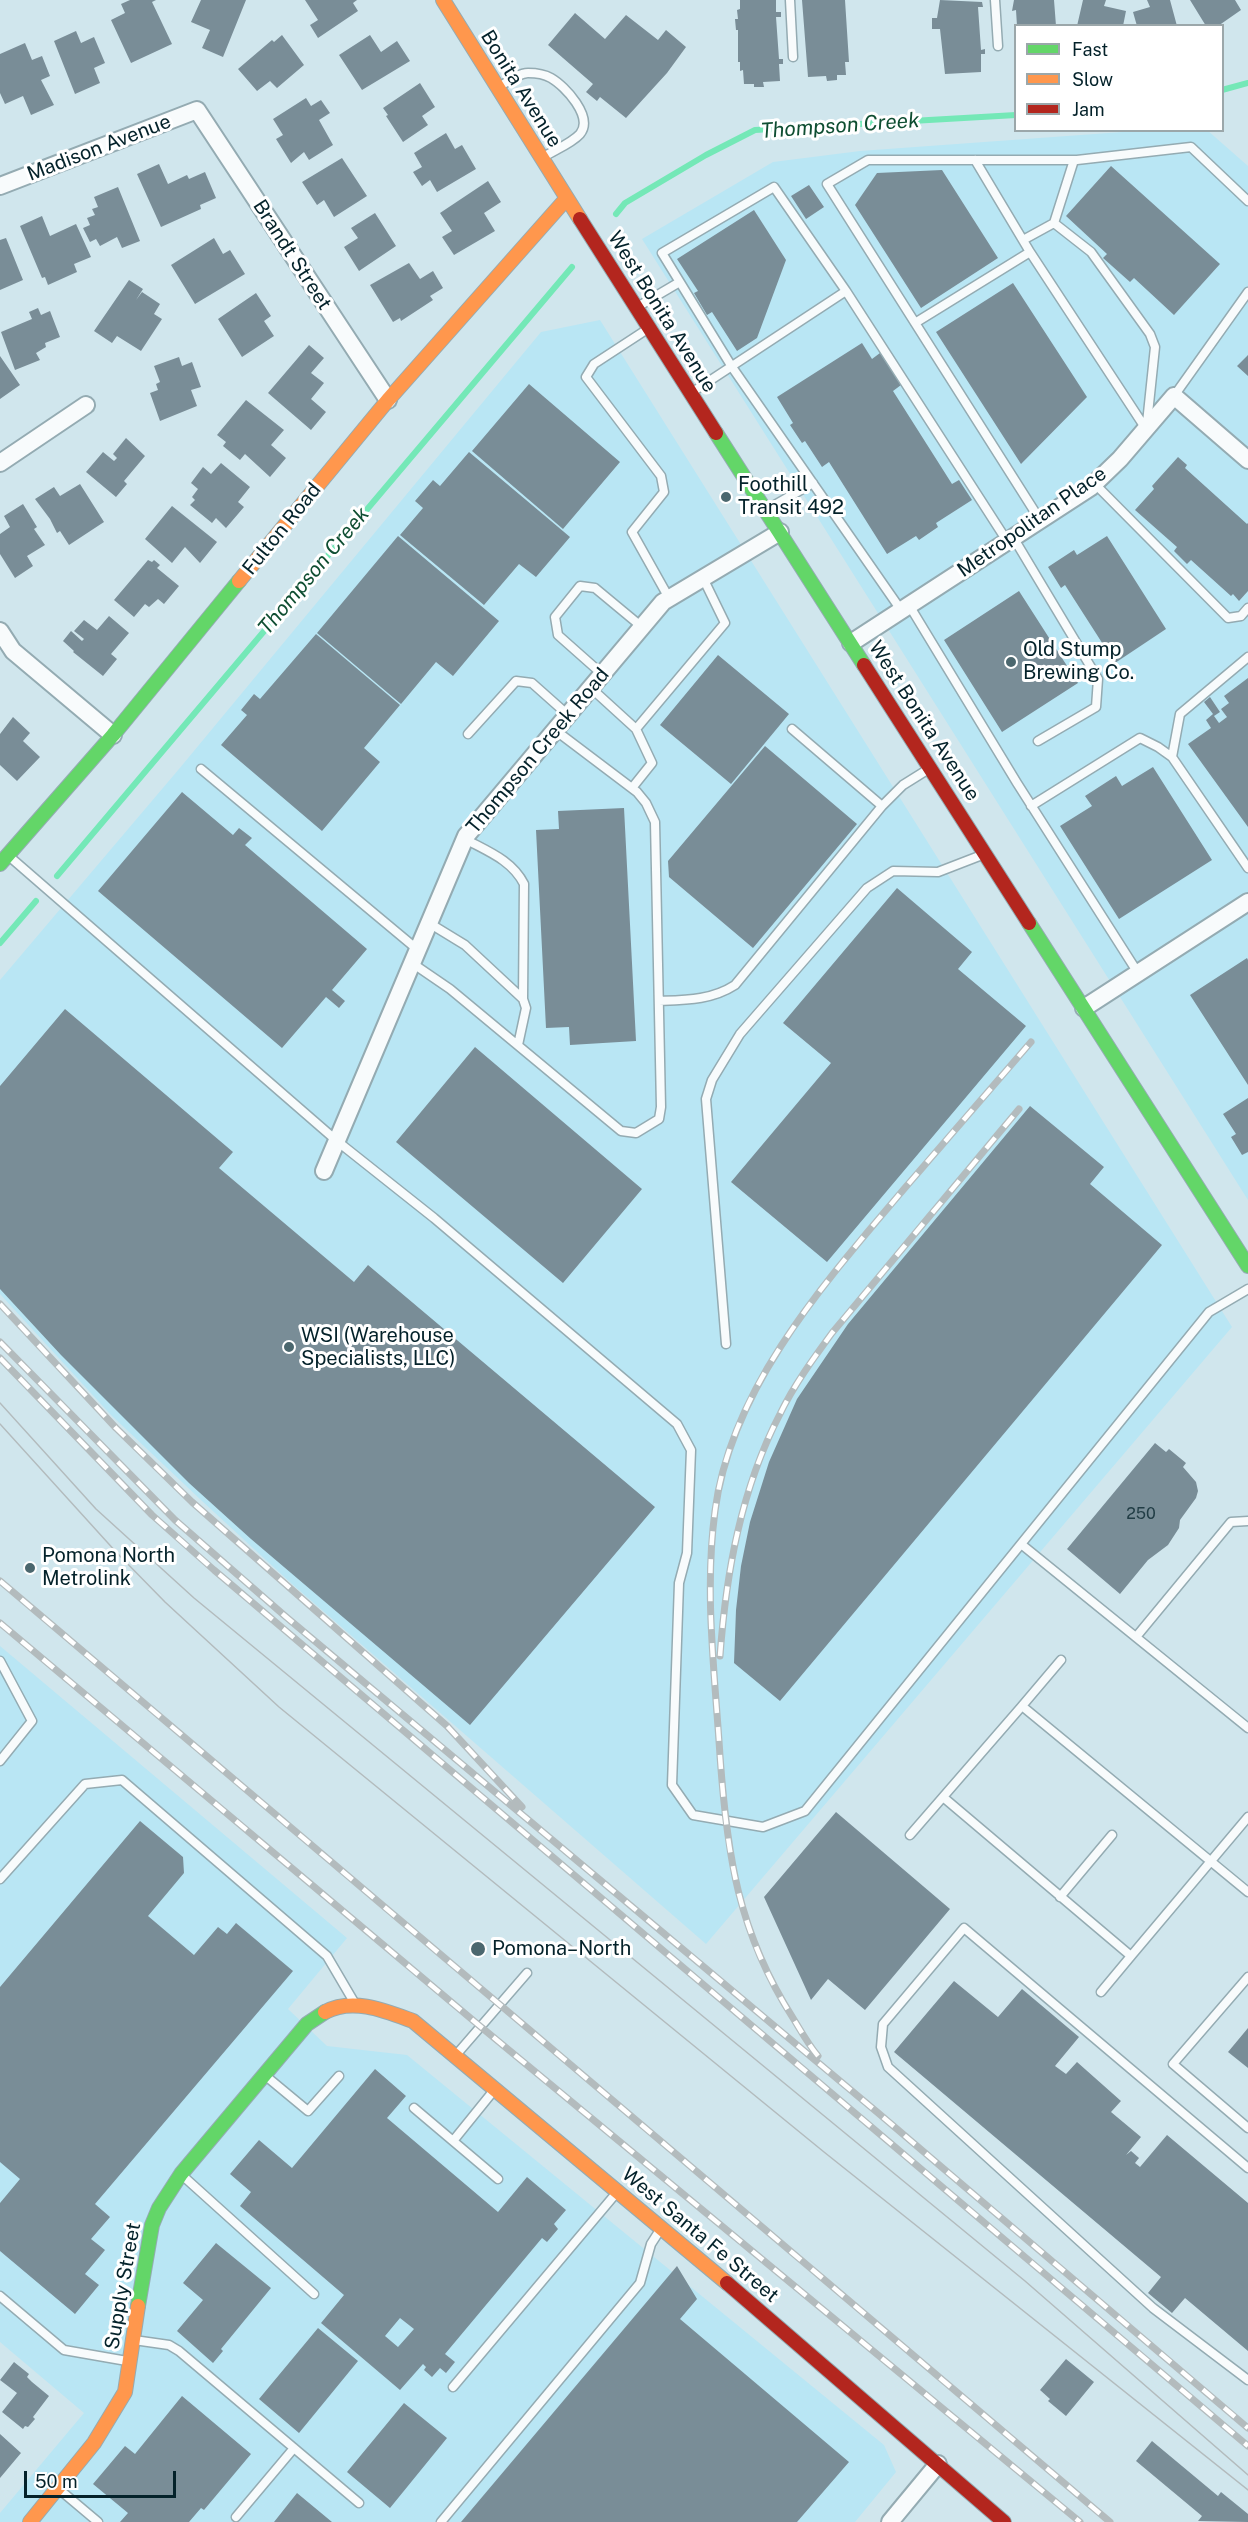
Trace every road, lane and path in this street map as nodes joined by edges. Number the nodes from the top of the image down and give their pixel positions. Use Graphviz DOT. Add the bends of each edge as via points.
graph roads {
  1 [pos="790,0"];
  2 [pos="995,0"];
  3 [pos="449,1"];
  4 [pos="998,46"];
  5 [pos="793,57"];
  6 [pos="497,88"];
  7 [pos="197,110"];
  8 [pos="542,158"];
  9 [pos="975,160"];
  10 [pos="1074,160"];
  11 [pos="0,186"];
  12 [pos="567,198"];
  13 [pos="1248,201"];
  14 [pos="1054,223"];
  15 [pos="1023,240"];
  16 [pos="1030,252"];
  17 [pos="678,283"];
  18 [pos="846,291"];
  19 [pos="1248,292"];
  20 [pos="636,308"];
  21 [pos="915,323"];
  22 [pos="649,328"];
  23 [pos="732,367"];
  24 [pos="691,393"];
  25 [pos="1174,396"];
  26 [pos="387,400"];
  27 [pos="86,405"];
  28 [pos="1146,429"];
  29 [pos="1248,460"];
  30 [pos="0,463"];
  31 [pos="813,483"];
  32 [pos="1094,483"];
  33 [pos="765,510"];
  34 [pos="1040,520"];
  35 [pos="780,532"];
  36 [pos="1010,539"];
  37 [pos="703,578"];
  38 [pos="669,598"];
  39 [pos="905,608"];
  40 [pos="1248,608"];
  41 [pos="642,627"];
  42 [pos="0,631"];
  43 [pos="850,643"];
  44 [pos="1248,657"];
  45 [pos="602,674"];
  46 [pos="591,688"];
  47 [pos="568,715"];
  48 [pos="636,729"];
  49 [pos="792,729"];
  50 [pos="555,730"];
  51 [pos="468,734"];
  52 [pos="113,735"];
  53 [pos="1038,741"];
  54 [pos="1172,757"];
  55 [pos="930,768"];
  56 [pos="201,769"];
  57 [pos="632,788"];
  58 [pos="882,806"];
  59 [pos="1031,806"];
  60 [pos="465,839"];
  61 [pos="985,853"];
  62 [pos="2,856"];
  63 [pos="1248,868"];
  64 [pos="1248,902"];
  65 [pos="429,923"];
  66 [pos="415,956"];
  67 [pos="1138,973"];
  68 [pos="523,999"];
  69 [pos="659,1001"];
  70 [pos="1084,1008"];
  71 [pos="519,1045"];
  72 [pos="337,1141"];
  73 [pos="324,1171"];
  74 [pos="1248,1266"];
  75 [pos="1248,1289"];
  76 [pos="726,1344"];
  77 [pos="1248,1521"];
  78 [pos="1021,1544"];
  79 [pos="1136,1637"];
  80 [pos="1061,1660"];
  81 [pos="0,1661"];
  82 [pos="1022,1706"];
  83 [pos="1248,1728"];
  84 [pos="0,1761"];
  85 [pos="943,1797"];
  86 [pos="1248,1817"];
  87 [pos="1112,1835"];
  88 [pos="910,1836"];
  89 [pos="1210,1861"];
  90 [pos="0,1879"];
  91 [pos="1248,1892"];
  92 [pos="1060,1896"];
  93 [pos="1131,1956"];
  94 [pos="527,1973"];
  95 [pos="1248,1977"];
  96 [pos="1101,1992"];
  97 [pos="356,2005"];
  98 [pos="456,2056"];
  99 [pos="264,2074"];
  100 [pos="339,2076"];
  101 [pos="495,2089"];
  102 [pos="414,2108"];
  103 [pos="1248,2128"];
  104 [pos="453,2141"];
  105 [pos="1248,2168"];
  106 [pos="181,2174"];
  107 [pos="498,2179"];
  108 [pos="618,2191"];
  109 [pos="662,2227"];
  110 [pos="314,2294"];
  111 [pos="0,2296"];
  112 [pos="133,2340"];
  113 [pos="130,2362"];
  114 [pos="1248,2380"];
  115 [pos="453,2387"];
  116 [pos="294,2448"];
  117 [pos="938,2464"];
  118 [pos="57,2488"];
  119 [pos="359,2503"];
  120 [pos="236,2517"];
  121 [pos="30,2522"];
  122 [pos="98,2522"];
  123 [pos="441,2522"];
  124 [pos="890,2522"];
  125 [pos="1004,2522"];
  1 -- 5 [label="lane"];
  2 -- 4 [label="lane"];
  3 -- 6 [label="street, Bonita Avenue"];
  6 -- 8 [label="street, Bonita Avenue"];
  6 -- 8 [label="lane" via="525,73 537,74 550,77 574,102 583,117 579,135"];
  7 -- 11 [label="street, Madison Avenue"];
  7 -- 26 [label="street, Brandt Street"];
  8 -- 12 [label="street, Bonita Avenue"];
  9 -- 10 [label="lane"];
  9 -- 15 [label="lane"];
  9 -- 21 [label="lane" via="868,160 827,184"];
  10 -- 13 [label="lane" via="1191,147"];
  10 -- 14 [label="lane"];
  12 -- 20 [label="street, West Bonita Avenue"];
  12 -- 26 [label="street, Fulton Road"];
  14 -- 15 [label="lane"];
  14 -- 28 [label="lane" via="1091,252 1150,334 1155,347"];
  15 -- 16 [label="lane"];
  16 -- 21 [label="lane"];
  16 -- 28 [label="lane"];
  17 -- 18 [label="lane" via="662,254 774,187"];
  17 -- 20 [label="lane"];
  17 -- 23 [label="lane"];
  18 -- 23 [label="lane"];
  18 -- 36 [label="lane"];
  19 -- 25 [label="lane"];
  20 -- 22 [label="street, West Bonita Avenue"];
  21 -- 34 [label="lane"];
  22 -- 24 [label="street, West Bonita Avenue"];
  22 -- 38 [label="lane" via="594,364 586,376 661,476 664,492 632,532"];
  23 -- 24 [label="lane"];
  23 -- 31 [label="lane"];
  24 -- 33 [label="street, West Bonita Avenue"];
  25 -- 28 [label="street, Metropolitan Place"];
  25 -- 29 [label="street"];
  26 -- 52 [label="street, Fulton Road"];
  27 -- 30 [label="street"];
  28 -- 32 [label="street, Metropolitan Place"];
  31 -- 33 [label="lane"];
  31 -- 39 [label="lane"];
  32 -- 34 [label="street, Metropolitan Place"];
  32 -- 40 [label="lane" via="1228,618 1241,616"];
  33 -- 35 [label="street, West Bonita Avenue"];
  34 -- 36 [label="street, Metropolitan Place"];
  35 -- 37 [label="street, Thompson Creek Road"];
  35 -- 43 [label="street, West Bonita Avenue"];
  36 -- 39 [label="street, Metropolitan Place"];
  36 -- 53 [label="lane" via="1098,679 1096,707"];
  37 -- 38 [label="street, Thompson Creek Road"];
  37 -- 48 [label="lane" via="725,623"];
  38 -- 41 [label="street, Thompson Creek Road"];
  39 -- 43 [label="street, Metropolitan Place"];
  39 -- 59 [label="lane"];
  41 -- 45 [label="street, Thompson Creek Road"];
  41 -- 45 [label="lane" via="595,588 580,586 555,616 558,635"];
  42 -- 52 [label="street" via="13,651"];
  43 -- 55 [label="street, West Bonita Avenue"];
  44 -- 54 [label="lane" via="1180,714"];
  45 -- 46 [label="street, Thompson Creek Road"];
  46 -- 47 [label="street, Thompson Creek Road"];
  46 -- 48 [label="lane"];
  47 -- 50 [label="street, Thompson Creek Road"];
  47 -- 51 [label="lane" via="532,683 516,681"];
  48 -- 57 [label="lane" via="652,763"];
  49 -- 58 [label="lane"];
  50 -- 57 [label="lane"];
  50 -- 60 [label="street, Thompson Creek Road"];
  52 -- 62 [label="street, Fulton Road"];
  54 -- 59 [label="lane" via="1140,738"];
  54 -- 63 [label="lane"];
  55 -- 58 [label="lane" via="903,785"];
  55 -- 61 [label="street, West Bonita Avenue"];
  56 -- 66 [label="lane"];
  57 -- 69 [label="lane" via="646,803 655,822"];
  58 -- 69 [label="lane" via="735,985 702,998"];
  59 -- 67 [label="lane"];
  60 -- 65 [label="street, Thompson Creek Road"];
  60 -- 68 [label="lane" via="504,861 518,872 524,884"];
  61 -- 70 [label="street, West Bonita Avenue"];
  61 -- 76 [label="lane" via="938,872 893,871 867,888 740,1034 712,1080 706,1099"];
  62 -- 72 [label="lane"];
  64 -- 67 [label="street"];
  65 -- 66 [label="street, Thompson Creek Road"];
  65 -- 68 [label="lane" via="465,945"];
  66 -- 71 [label="lane"];
  66 -- 72 [label="street, Thompson Creek Road"];
  67 -- 70 [label="street"];
  68 -- 71 [label="lane" via="526,1008"];
  69 -- 71 [label="lane" via="659,1119 636,1133 621,1131"];
  70 -- 74 [label="street, West Bonita Avenue"];
  72 -- 73 [label="street, Thompson Creek Road"];
  72 -- 78 [label="lane" via="677,1424 691,1450 687,1553 679,1583 672,1785 693,1815 763,1827 805,1811"];
  75 -- 78 [label="lane" via="1209,1312"];
  77 -- 79 [label="lane" via="1232,1522"];
  78 -- 79 [label="lane"];
  79 -- 83 [label="lane"];
  80 -- 82 [label="lane"];
  81 -- 84 [label="lane" via="32,1721"];
  82 -- 85 [label="lane"];
  82 -- 89 [label="lane"];
  85 -- 88 [label="lane"];
  85 -- 92 [label="lane"];
  86 -- 89 [label="lane"];
  87 -- 92 [label="lane"];
  89 -- 91 [label="lane"];
  89 -- 93 [label="lane"];
  90 -- 97 [label="lane" via="85,1784 122,1780 327,1956"];
  92 -- 93 [label="lane"];
  93 -- 96 [label="lane"];
  94 -- 98 [label="lane"];
  95 -- 103 [label="lane" via="1173,2064"];
  97 -- 98 [label="street, West Santa Fe Street" via="413,2021"];
  97 -- 99 [label="street, Supply Street" via="334,2008 307,2024"];
  98 -- 101 [label="street, West Santa Fe Street"];
  99 -- 100 [label="lane" via="308,2111"];
  99 -- 106 [label="street, Supply Street"];
  101 -- 104 [label="lane"];
  101 -- 108 [label="street, West Santa Fe Street"];
  102 -- 104 [label="lane"];
  104 -- 107 [label="lane"];
  105 -- 114 [label="lane" via="964,1928 883,2024 881,2047 888,2067 1153,2308"];
  106 -- 110 [label="lane"];
  106 -- 112 [label="street, Supply Street" via="152,2225"];
  108 -- 109 [label="street, West Santa Fe Street"];
  108 -- 115 [label="lane"];
  109 -- 117 [label="street, West Santa Fe Street"];
  109 -- 123 [label="lane" via="651,2244 640,2283"];
  111 -- 113 [label="lane" via="64,2350"];
  112 -- 113 [label="street, Supply Street"];
  112 -- 116 [label="lane" via="169,2345 179,2351"];
  113 -- 118 [label="street, Supply Street" via="117,2411"];
  116 -- 119 [label="lane"];
  116 -- 120 [label="lane"];
  117 -- 124 [label="street"];
  117 -- 125 [label="street, West Santa Fe Street"];
  118 -- 121 [label="street, Supply Street"];
  118 -- 122 [label="lane"];
}
